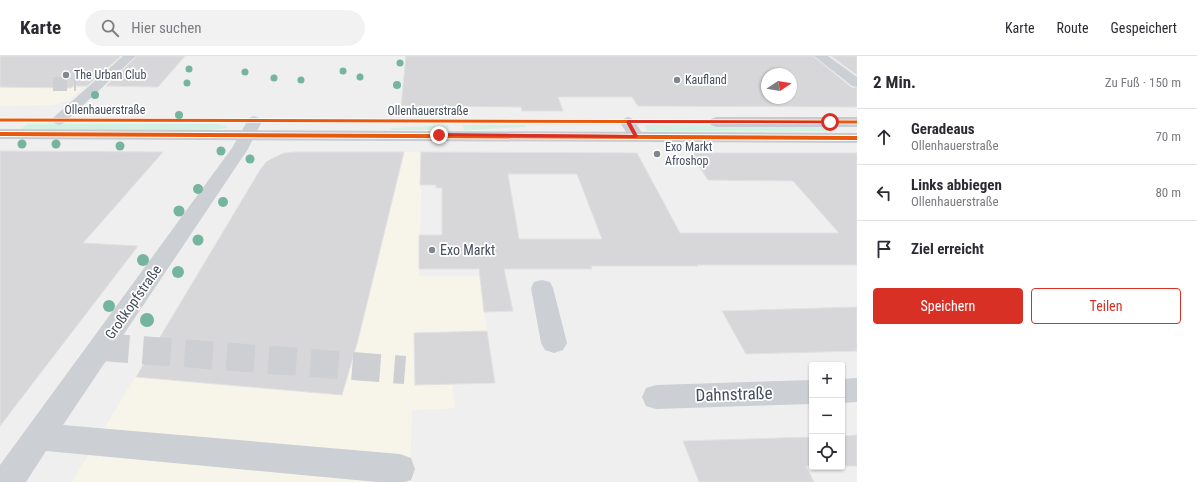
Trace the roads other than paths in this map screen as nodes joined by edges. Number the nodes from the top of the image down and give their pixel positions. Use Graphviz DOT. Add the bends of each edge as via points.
graph roads {
  1 [pos="130,56"];
  2 [pos="820,56"];
  3 [pos="857,83"];
  4 [pos="0,120"];
  5 [pos="59,120"];
  6 [pos="628,122"];
  7 [pos="857,122"];
  8 [pos="251,128"];
  9 [pos="0,134"];
  10 [pos="636,136"];
  11 [pos="857,138"];
  12 [pos="542,288"];
  13 [pos="554,343"];
  14 [pos="857,390"];
  15 [pos="845,391"];
  16 [pos="809,392"];
  17 [pos="656,397"];
  18 [pos="38,437"];
  19 [pos="400,469"];
  20 [pos="7,482"];
  1 -- 5 [label="street"];
  2 -- 3 [label="street"];
  4 -- 5 [label="main road, Ollenhauerstraße"];
  5 -- 8 [label="main road, Ollenhauerstraße"];
  6 -- 7 [label="main road, Ollenhauerstraße"];
  6 -- 8 [label="main road, Ollenhauerstraße"];
  6 -- 10 [label="street"];
  8 -- 9 [label="main road, Ollenhauerstraße"];
  8 -- 10 [label="main road, Ollenhauerstraße"];
  8 -- 18 [label="street, Großkopfstraße" via="240,149"];
  10 -- 11 [label="main road, Ollenhauerstraße"];
  12 -- 13 [label="street"];
  14 -- 15 [label="street"];
  16 -- 17 [label="street, Dahnstraße"];
  18 -- 19 [label="street"];
  18 -- 20 [label="street, Großkopfstraße"];
}
